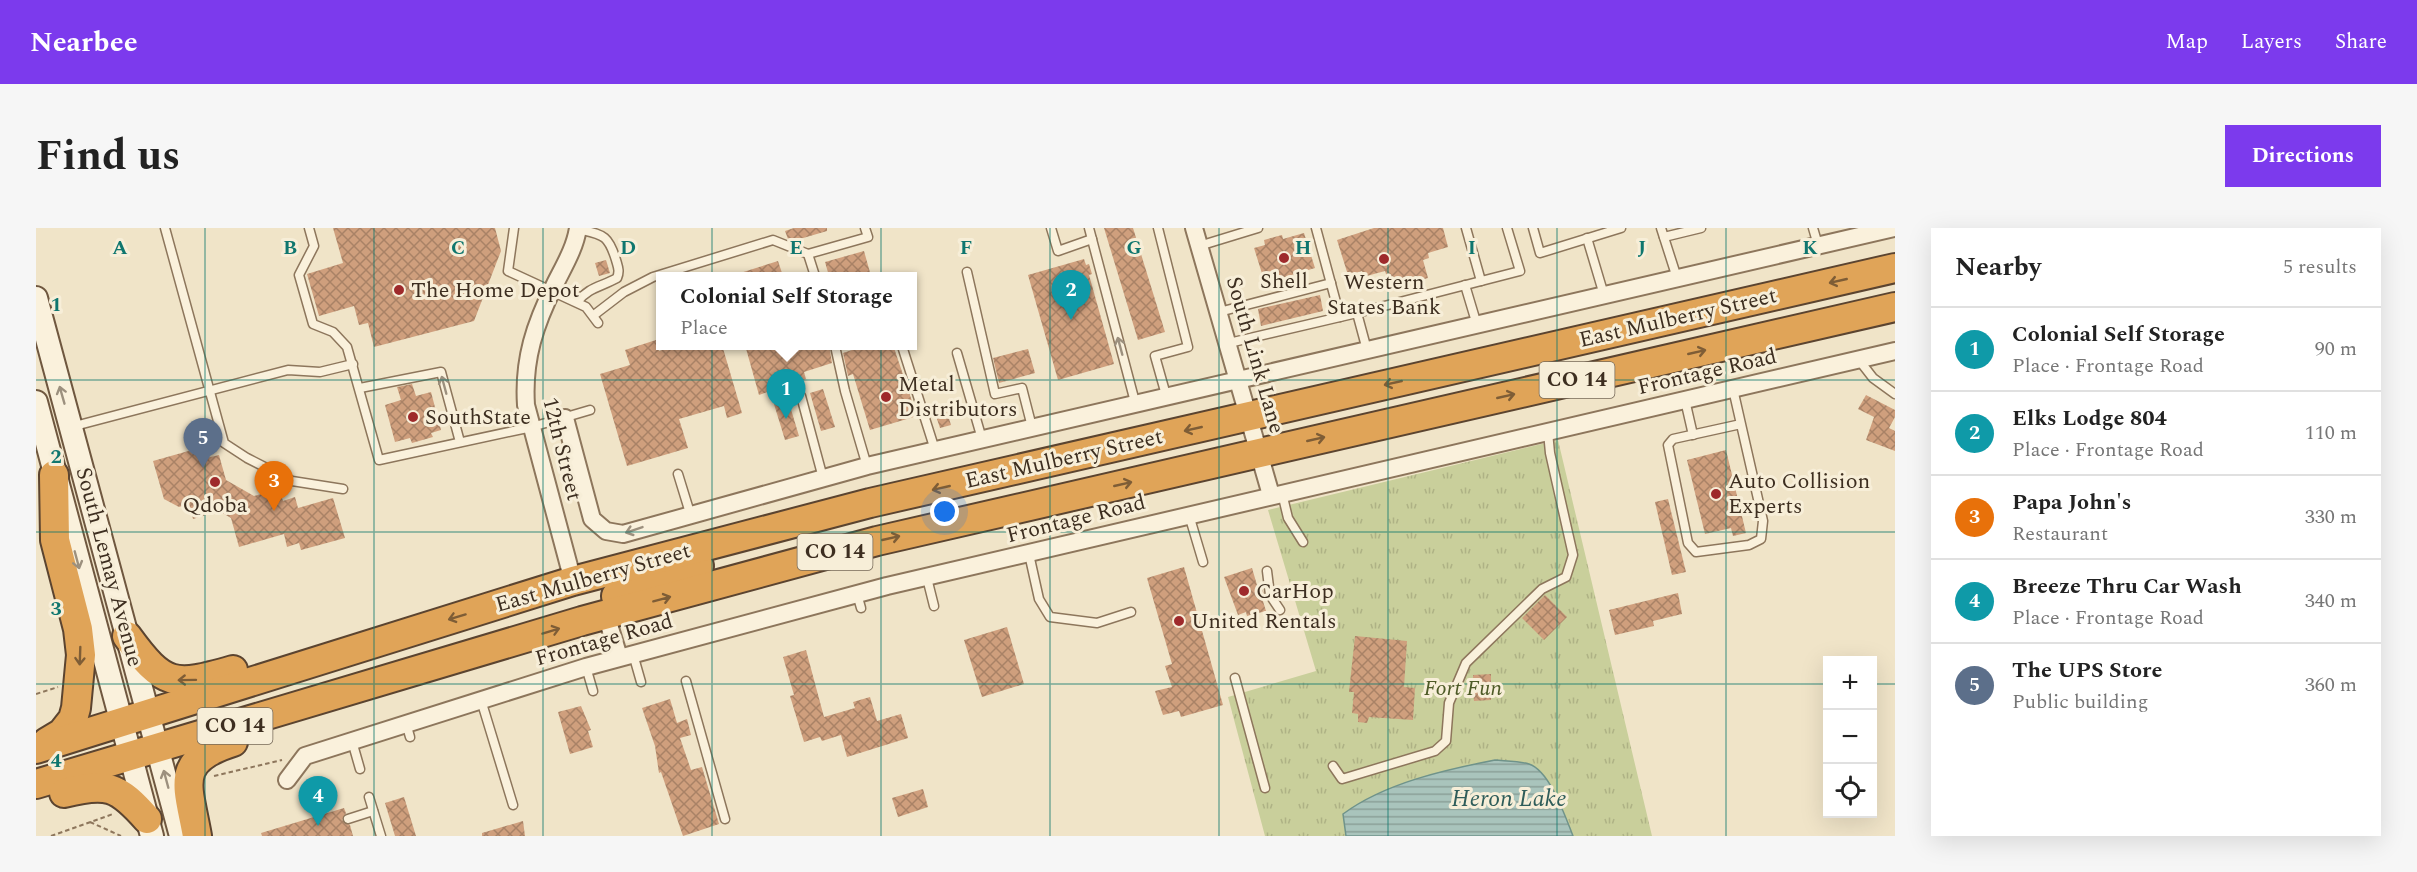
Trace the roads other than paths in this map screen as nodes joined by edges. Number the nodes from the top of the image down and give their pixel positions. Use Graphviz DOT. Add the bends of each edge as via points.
graph roads {
  1 [pos="165,228"];
  2 [pos="309,228"];
  3 [pos="514,228"];
  4 [pos="865,228"];
  5 [pos="1051,228"];
  6 [pos="1089,228"];
  7 [pos="1158,228"];
  8 [pos="1194,228"];
  9 [pos="1258,228"];
  10 [pos="1316,228"];
  11 [pos="1466,228"];
  12 [pos="1508,228"];
  13 [pos="1533,228"];
  14 [pos="1621,228"];
  15 [pos="1701,228"];
  16 [pos="1813,228"];
  17 [pos="578,229"];
  18 [pos="1883,229"];
  19 [pos="1663,233"];
  20 [pos="1587,238"];
  21 [pos="1092,239"];
  22 [pos="1818,245"];
  23 [pos="1199,246"];
  24 [pos="808,254"];
  25 [pos="1895,268"];
  26 [pos="669,272"];
  27 [pos="814,272"];
  28 [pos="967,272"];
  29 [pos="656,276"];
  30 [pos="1677,278"];
  31 [pos="1481,281"];
  32 [pos="1331,283"];
  33 [pos="1465,285"];
  34 [pos="552,290"];
  35 [pos="1604,295"];
  36 [pos="36,298"];
  37 [pos="577,302"];
  38 [pos="1895,307"];
  39 [pos="1219,312"];
  40 [pos="1357,313"];
  41 [pos="1340,317"];
  42 [pos="1477,325"];
  43 [pos="1229,343"];
  44 [pos="836,350"];
  45 [pos="904,350"];
  46 [pos="1367,350"];
  47 [pos="1895,351"];
  48 [pos="957,353"];
  49 [pos="1859,360"];
  50 [pos="353,364"];
  51 [pos="1239,379"];
  52 [pos="360,388"];
  53 [pos="1733,389"];
  54 [pos="210,391"];
  55 [pos="1895,394"];
  56 [pos="1166,395"];
  57 [pos="801,396"];
  58 [pos="1685,400"];
  59 [pos="36,402"];
  60 [pos="1135,402"];
  61 [pos="590,410"];
  62 [pos="1250,416"];
  63 [pos="565,418"];
  64 [pos="1741,424"];
  65 [pos="71,427"];
  66 [pos="532,427"];
  67 [pos="1032,427"];
  68 [pos="1548,432"];
  69 [pos="1694,435"];
  70 [pos="982,439"];
  71 [pos="460,442"];
  72 [pos="935,450"];
  73 [pos="1259,453"];
  74 [pos="867,466"];
  75 [pos="678,474"];
  76 [pos="54,475"];
  77 [pos="823,478"];
  78 [pos="344,489"];
  79 [pos="1277,494"];
  80 [pos="912,495"];
  81 [pos="690,513"];
  82 [pos="1189,515"];
  83 [pos="1303,542"];
  84 [pos="1029,554"];
  85 [pos="1203,562"];
  86 [pos="1267,571"];
  87 [pos="927,578"];
  88 [pos="573,581"];
  89 [pos="934,606"];
  90 [pos="1280,610"];
  91 [pos="1131,612"];
  92 [pos="606,615"];
  93 [pos="127,636"];
  94 [pos="347,651"];
  95 [pos="626,655"];
  96 [pos="586,667"];
  97 [pos="1235,678"];
  98 [pos="686,681"];
  99 [pos="641,682"];
  100 [pos="360,688"];
  101 [pos="593,691"];
  102 [pos="481,700"];
  103 [pos="321,701"];
  104 [pos="148,715"];
  105 [pos="121,724"];
  106 [pos="352,740"];
  107 [pos="158,748"];
  108 [pos="36,749"];
  109 [pos="130,757"];
  110 [pos="1333,766"];
  111 [pos="360,769"];
  112 [pos="287,780"];
  113 [pos="36,784"];
  114 [pos="1265,788"];
  115 [pos="369,797"];
  116 [pos="36,800"];
  117 [pos="513,806"];
  118 [pos="373,810"];
  119 [pos="348,819"];
  120 [pos="725,819"];
  121 [pos="150,827"];
  122 [pos="181,836"];
  123 [pos="197,836"];
  124 [pos="381,836"];
  1 -- 54 [label="lane"];
  2 -- 50 [label="lane" via="314,246 298,275 313,324 333,332 347,347"];
  3 -- 34 [label="lane" via="508,271"];
  4 -- 24 [label="lane" via="868,237"];
  5 -- 21 [label="lane" via="1058,251"];
  6 -- 21 [label="lane"];
  7 -- 56 [label="lane" via="1188,347 1155,356"];
  8 -- 23 [label="street, South Link Lane"];
  9 -- 23 [label="lane"];
  10 -- 32 [label="lane"];
  11 -- 31 [label="lane"];
  12 -- 31 [label="lane" via="1520,271"];
  13 -- 20 [label="lane" via="1540,253"];
  14 -- 20 [label="lane"];
  15 -- 19 [label="lane"];
  16 -- 22 [label="lane"];
  17 -- 34 [label="street, 12th Street"];
  17 -- 37 [label="lane" via="610,241 619,270 617,278 594,286"];
  18 -- 22 [label="street"];
  19 -- 30 [label="lane"];
  20 -- 35 [label="lane"];
  60 -- 21 [label="lane, one-way"];
  22 -- 30 [label="street"];
  23 -- 39 [label="street, South Link Lane"];
  24 -- 26 [label="lane" via="773,240"];
  24 -- 27 [label="lane"];
  25 -- 62 [label="highway, East Mulberry Street / CO 14, one-way"];
  28 -- 67 [label="lane" via="995,394 1022,388"];
  29 -- 37 [label="lane" via="624,292 596,319"];
  30 -- 35 [label="street"];
  31 -- 33 [label="lane"];
  32 -- 39 [label="lane"];
  32 -- 41 [label="lane"];
  33 -- 40 [label="lane"];
  33 -- 42 [label="lane"];
  34 -- 37 [label="lane"];
  34 -- 66 [label="street, 12th Street" via="532,336 526,364 526,405"];
  35 -- 42 [label="street"];
  65 -- 36 [label="main road, South Lemay Avenue, one-way"];
  73 -- 38 [label="highway, East Mulberry Street / CO 14, one-way"];
  39 -- 43 [label="street, South Link Lane"];
  40 -- 41 [label="lane"];
  40 -- 46 [label="lane"];
  41 -- 43 [label="lane"];
  42 -- 46 [label="street"];
  43 -- 51 [label="street, South Link Lane"];
  44 -- 74 [label="lane"];
  45 -- 72 [label="lane"];
  46 -- 51 [label="street"];
  47 -- 49 [label="street, Frontage Road"];
  48 -- 70 [label="lane"];
  49 -- 53 [label="street, Frontage Road"];
  49 -- 55 [label="lane" via="1873,378"];
  50 -- 52 [label="lane"];
  50 -- 54 [label="lane" via="320,372 288,370"];
  51 -- 56 [label="street"];
  51 -- 62 [label="street, South Link Lane"];
  71 -- 52 [label="lane, one-way" via="441,372"];
  52 -- 71 [label="lane" via="379,460"];
  53 -- 58 [label="street, Frontage Road"];
  53 -- 64 [label="lane"];
  54 -- 65 [label="lane"];
  54 -- 78 [label="lane" via="224,443 292,481"];
  56 -- 60 [label="street"];
  57 -- 77 [label="lane"];
  58 -- 68 [label="street, Frontage Road"];
  58 -- 69 [label="lane"];
  59 -- 76 [label="main road, South Lemay Avenue"];
  60 -- 67 [label="street"];
  61 -- 63 [label="lane"];
  62 -- 73 [label="street, South Link Lane"];
  62 -- 80 [label="highway, East Mulberry Street / CO 14, one-way"];
  63 -- 66 [label="lane"];
  81 -- 63 [label="street, one-way" via="623,534 606,531 592,519"];
  64 -- 69 [label="lane"];
  64 -- 69 [label="lane" via="1764,531 1761,539 1749,545 1706,553 1696,552 1688,543 1668,445 1673,439"];
  65 -- 93 [label="main road, South Lemay Avenue"];
  66 -- 71 [label="lane"];
  66 -- 88 [label="street, 12th Street"];
  67 -- 70 [label="street"];
  68 -- 79 [label="street, Frontage Road"];
  68 -- 110 [label="lane" via="1573,555 1566,577 1542,590 1466,663 1449,703 1446,741 1435,751 1342,779"];
  70 -- 72 [label="street"];
  72 -- 74 [label="street"];
  73 -- 79 [label="street, South Link Lane"];
  92 -- 73 [label="highway, East Mulberry Street / CO 14, one-way" via="877,541"];
  74 -- 77 [label="street"];
  75 -- 81 [label="lane"];
  76 -- 105 [label="main road, South Lemay Avenue, one-way"];
  76 -- 108 [label="highway, one-way" via="55,540 78,629 80,672 73,719 62,733"];
  77 -- 81 [label="street"];
  79 -- 82 [label="street, Frontage Road"];
  79 -- 83 [label="lane"];
  80 -- 88 [label="highway, East Mulberry Street / CO 14" via="870,502"];
  80 -- 92 [label="highway" via="625,590 613,598"];
  82 -- 84 [label="street, Frontage Road"];
  82 -- 85 [label="lane"];
  84 -- 87 [label="street, Frontage Road"];
  84 -- 91 [label="lane" via="1039,599 1050,617 1096,622"];
  86 -- 90 [label="lane" via="1270,595"];
  87 -- 89 [label="lane"];
  87 -- 95 [label="street, Frontage Road" via="859,601"];
  88 -- 94 [label="highway, East Mulberry Street / CO 14, one-way"];
  88 -- 100 [label="highway" via="573,595 559,608 397,661"];
  92 -- 95 [label="street"];
  100 -- 92 [label="highway, East Mulberry Street / CO 14, one-way"];
  94 -- 93 [label="highway, one-way" via="265,660 184,681 155,671"];
  93 -- 104 [label="main road, South Lemay Avenue"];
  94 -- 104 [label="highway, East Mulberry Street / CO 14"];
  95 -- 96 [label="street, Frontage Road"];
  95 -- 99 [label="lane"];
  96 -- 101 [label="lane"];
  96 -- 102 [label="street, Frontage Road"];
  97 -- 114 [label="lane"];
  98 -- 120 [label="lane"];
  100 -- 103 [label="highway, East Mulberry Street / CO 14"];
  102 -- 106 [label="street, Frontage Road" via="408,730"];
  102 -- 117 [label="lane"];
  103 -- 107 [label="highway, East Mulberry Street / CO 14"];
  103 -- 123 [label="highway" via="273,730 208,750 192,767 188,789"];
  104 -- 105 [label="highway, East Mulberry Street / CO 14"];
  104 -- 107 [label="main road, South Lemay Avenue"];
  105 -- 108 [label="highway, East Mulberry Street / CO 14"];
  105 -- 109 [label="main road, South Lemay Avenue"];
  106 -- 111 [label="lane"];
  106 -- 112 [label="street, Frontage Road" via="305,756"];
  107 -- 109 [label="highway, East Mulberry Street / CO 14"];
  122 -- 107 [label="main road, South Lemay Avenue, one-way"];
  109 -- 113 [label="highway, East Mulberry Street / CO 14"];
  109 -- 121 [label="main road, South Lemay Avenue"];
  115 -- 118 [label="lane"];
  116 -- 121 [label="highway" via="105,786 130,800"];
  118 -- 119 [label="lane"];
  118 -- 124 [label="lane"];
}
